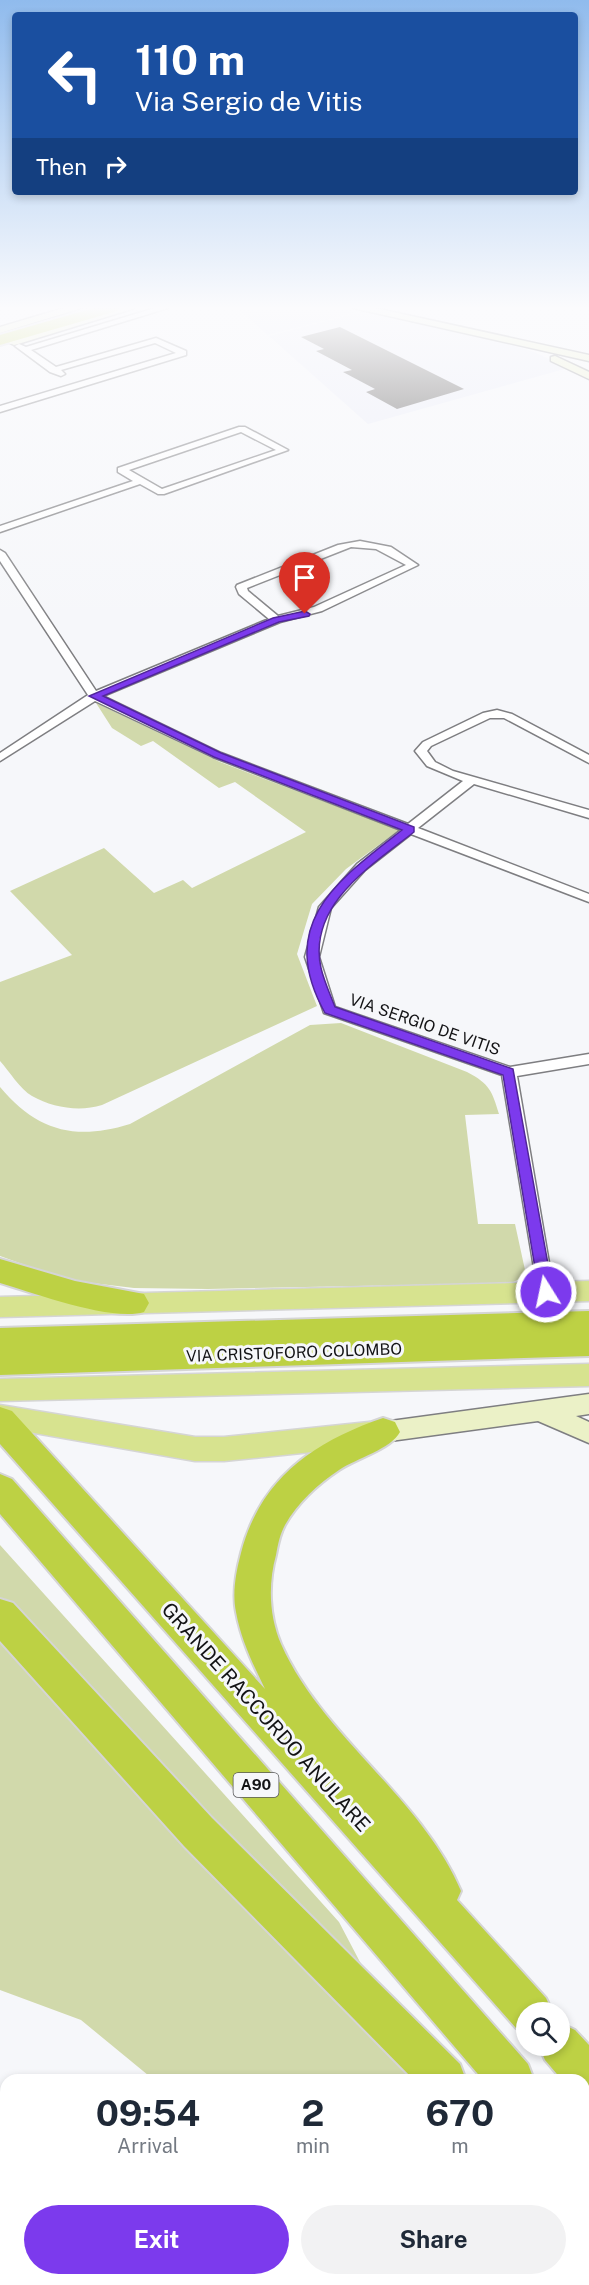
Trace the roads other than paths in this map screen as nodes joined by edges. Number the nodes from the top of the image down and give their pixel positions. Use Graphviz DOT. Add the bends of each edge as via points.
graph roads {
  1 [pos="141,481"];
  2 [pos="0,529"];
  3 [pos="0,554"];
  4 [pos="276,620"];
  5 [pos="94,696"];
  6 [pos="0,758"];
  7 [pos="589,760"];
  8 [pos="470,781"];
  9 [pos="589,814"];
  10 [pos="410,830"];
  11 [pos="589,898"];
  12 [pos="589,1059"];
  13 [pos="509,1072"];
  14 [pos="0,1271"];
  15 [pos="589,1291"];
  16 [pos="546,1292"];
  17 [pos="133,1303"];
  18 [pos="0,1307"];
  19 [pos="589,1323"];
  20 [pos="0,1341"];
  21 [pos="589,1343"];
  22 [pos="0,1362"];
  23 [pos="589,1375"];
  24 [pos="0,1390"];
  25 [pos="589,1404"];
  26 [pos="541,1410"];
  27 [pos="3,1423"];
  28 [pos="383,1432"];
  29 [pos="589,1433"];
  30 [pos="0,1490"];
  31 [pos="0,1615"];
  32 [pos="491,1968"];
  33 [pos="521,2002"];
  34 [pos="570,2056"];
  35 [pos="438,2074"];
  36 [pos="507,2074"];
  37 [pos="585,2074"];
  1 -- 1 [label="street" via="161,492 284,450 242,429 121,470"];
  1 -- 2 [label="street"];
  3 -- 5 [label="street"];
  4 -- 4 [label="street" via="318,609 413,564 375,544 358,542 240,587"];
  4 -- 5 [label="street"];
  5 -- 6 [label="street"];
  5 -- 10 [label="street" via="218,755"];
  7 -- 8 [label="street" via="508,716 491,714 421,750 437,768"];
  8 -- 9 [label="street"];
  8 -- 10 [label="street"];
  10 -- 11 [label="street"];
  10 -- 13 [label="street, VIA SERGIO DE VITIS" via="355,873 323,911 312,957 329,1010"];
  12 -- 13 [label="street"];
  13 -- 16 [label="street"];
  14 -- 17 [label="highway" via="75,1293"];
  15 -- 16 [label="main road"];
  16 -- 17 [label="main road"];
  17 -- 18 [label="main road"];
  19 -- 20 [label="highway, VIA CRISTOFORO COLOMBO"];
  21 -- 22 [label="highway, VIA CRISTOFORO COLOMBO"];
  23 -- 24 [label="main road, VIA CRISTOFORO COLOMBO"];
  25 -- 26 [label="street"];
  26 -- 28 [label="street"];
  26 -- 29 [label="street"];
  27 -- 28 [label="main road" via="195,1449"];
  27 -- 32 [label="highway, GRANDE RACCORDO ANULARE"];
  28 -- 32 [label="highway" via="333,1455 311,1470 282,1500 256,1553 251,1610 264,1651 300,1708 410,1846"];
  30 -- 36 [label="highway, A90"];
  31 -- 35 [label="highway" via="198,1832"];
  32 -- 33 [label="highway, GRANDE RACCORDO ANULARE"];
  34 -- 37 [label="highway"];
}
